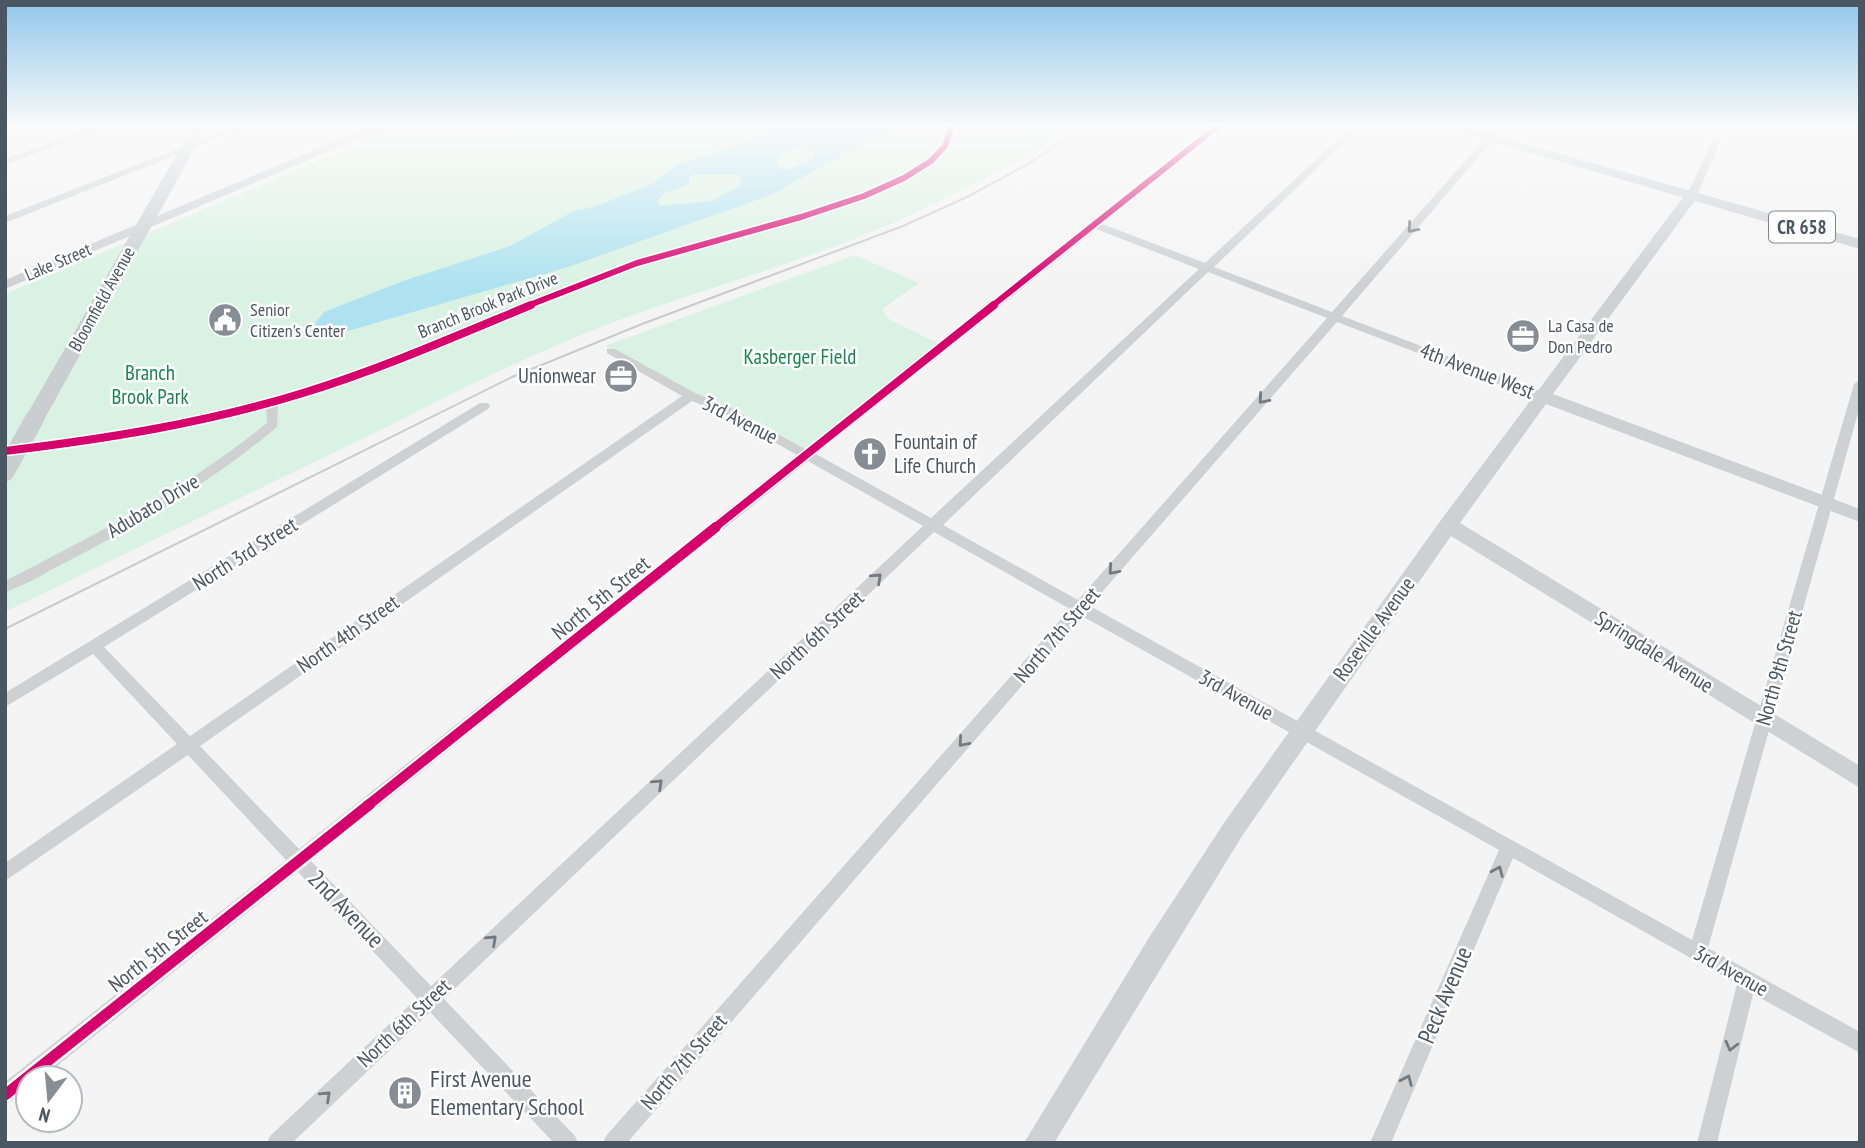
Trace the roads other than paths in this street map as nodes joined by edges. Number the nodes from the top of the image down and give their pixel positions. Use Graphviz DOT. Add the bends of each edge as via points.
graph roads {
  1 [pos="109,180"];
  2 [pos="169,180"];
  3 [pos="255,180"];
  4 [pos="900,180"];
  5 [pos="1151,180"];
  6 [pos="1300,180"];
  7 [pos="1454,180"];
  8 [pos="1633,180"];
  9 [pos="1699,180"];
  10 [pos="1691,197"];
  11 [pos="5,220"];
  12 [pos="1095,225"];
  13 [pos="142,227"];
  14 [pos="1860,244"];
  15 [pos="1860,249"];
  16 [pos="1207,268"];
  17 [pos="5,285"];
  18 [pos="1334,317"];
  19 [pos="611,351"];
  20 [pos="1860,384"];
  21 [pos="691,396"];
  22 [pos="1544,397"];
  23 [pos="272,401"];
  24 [pos="484,407"];
  25 [pos="35,418"];
  26 [pos="5,451"];
  27 [pos="807,455"];
  28 [pos="5,472"];
  29 [pos="1826,503"];
  30 [pos="1860,516"];
  31 [pos="933,525"];
  32 [pos="1448,525"];
  33 [pos="5,587"];
  34 [pos="1081,608"];
  35 [pos="94,646"];
  36 [pos="5,701"];
  37 [pos="1764,719"];
  38 [pos="1301,731"];
  39 [pos="189,745"];
  40 [pos="1860,778"];
  41 [pos="1509,847"];
  42 [pos="300,861"];
  43 [pos="5,873"];
  44 [pos="1698,952"];
  45 [pos="1747,979"];
  46 [pos="430,998"];
  47 [pos="1860,1042"];
  48 [pos="5,1095"];
  49 [pos="276,1143"];
  50 [pos="568,1143"];
  51 [pos="613,1143"];
  52 [pos="1038,1143"];
  53 [pos="1380,1143"];
  54 [pos="1707,1143"];
  1 -- 11 [label="street"];
  2 -- 13 [label="main road, Bloomfield Avenue"];
  3 -- 13 [label="street, Lake Street"];
  4 -- 23 [label="street, Branch Brook Park Drive" via="869,194 635,264 358,375"];
  5 -- 12 [label="street, North 5th Street"];
  6 -- 16 [label="street, North 6th Street"];
  7 -- 18 [label="street, North 7th Street, one-way"];
  8 -- 10 [label="main road, CR 658"];
  9 -- 10 [label="street, Roseville Avenue"];
  10 -- 14 [label="main road, CR 658"];
  10 -- 15 [label="main road, CR 658"];
  10 -- 22 [label="street, Roseville Avenue"];
  12 -- 16 [label="street, 4th Avenue West"];
  12 -- 27 [label="street, North 5th Street"];
  13 -- 17 [label="street, Lake Street"];
  13 -- 25 [label="main road, Bloomfield Avenue"];
  16 -- 18 [label="street, 4th Avenue West"];
  16 -- 31 [label="street, North 6th Street"];
  18 -- 22 [label="street, 4th Avenue West"];
  18 -- 34 [label="street, North 7th Street, one-way"];
  19 -- 21 [label="street, 3rd Avenue"];
  20 -- 29 [label="street, North 9th Street"];
  21 -- 27 [label="street, 3rd Avenue" via="729,411"];
  21 -- 39 [label="street, North 4th Street"];
  22 -- 29 [label="street, 4th Avenue West"];
  22 -- 32 [label="street, Roseville Avenue"];
  23 -- 26 [label="street, Branch Brook Park Drive" via="139,433"];
  23 -- 33 [label="street, Adubato Drive" via="273,424 238,453 131,521"];
  24 -- 35 [label="street, North 3rd Street"];
  25 -- 28 [label="main road, Bloomfield Avenue, bridge"];
  27 -- 31 [label="street, 3rd Avenue"];
  27 -- 42 [label="street, North 5th Street"];
  29 -- 30 [label="street, 4th Avenue West"];
  29 -- 37 [label="street, North 9th Street"];
  31 -- 34 [label="street, 3rd Avenue"];
  46 -- 31 [label="street, North 6th Street, one-way"];
  32 -- 37 [label="street, Springdale Avenue"];
  32 -- 38 [label="street, Roseville Avenue"];
  34 -- 38 [label="street, 3rd Avenue"];
  34 -- 51 [label="street, North 7th Street, one-way"];
  35 -- 36 [label="street, North 3rd Street"];
  35 -- 39 [label="street, 2nd Avenue"];
  37 -- 40 [label="street, Springdale Avenue"];
  37 -- 44 [label="street, North 9th Street"];
  38 -- 41 [label="street, 3rd Avenue"];
  38 -- 52 [label="street, Roseville Avenue" via="1231,832"];
  39 -- 42 [label="street, 2nd Avenue"];
  39 -- 43 [label="street, North 4th Street"];
  41 -- 44 [label="street, 3rd Avenue"];
  53 -- 41 [label="street, Peck Avenue, one-way"];
  42 -- 46 [label="street, 2nd Avenue"];
  42 -- 48 [label="street, North 5th Street"];
  44 -- 45 [label="street, 3rd Avenue"];
  45 -- 47 [label="street, 3rd Avenue"];
  45 -- 54 [label="street, one-way"];
  49 -- 46 [label="street, North 6th Street, one-way"];
  46 -- 50 [label="street, 2nd Avenue"];
}
